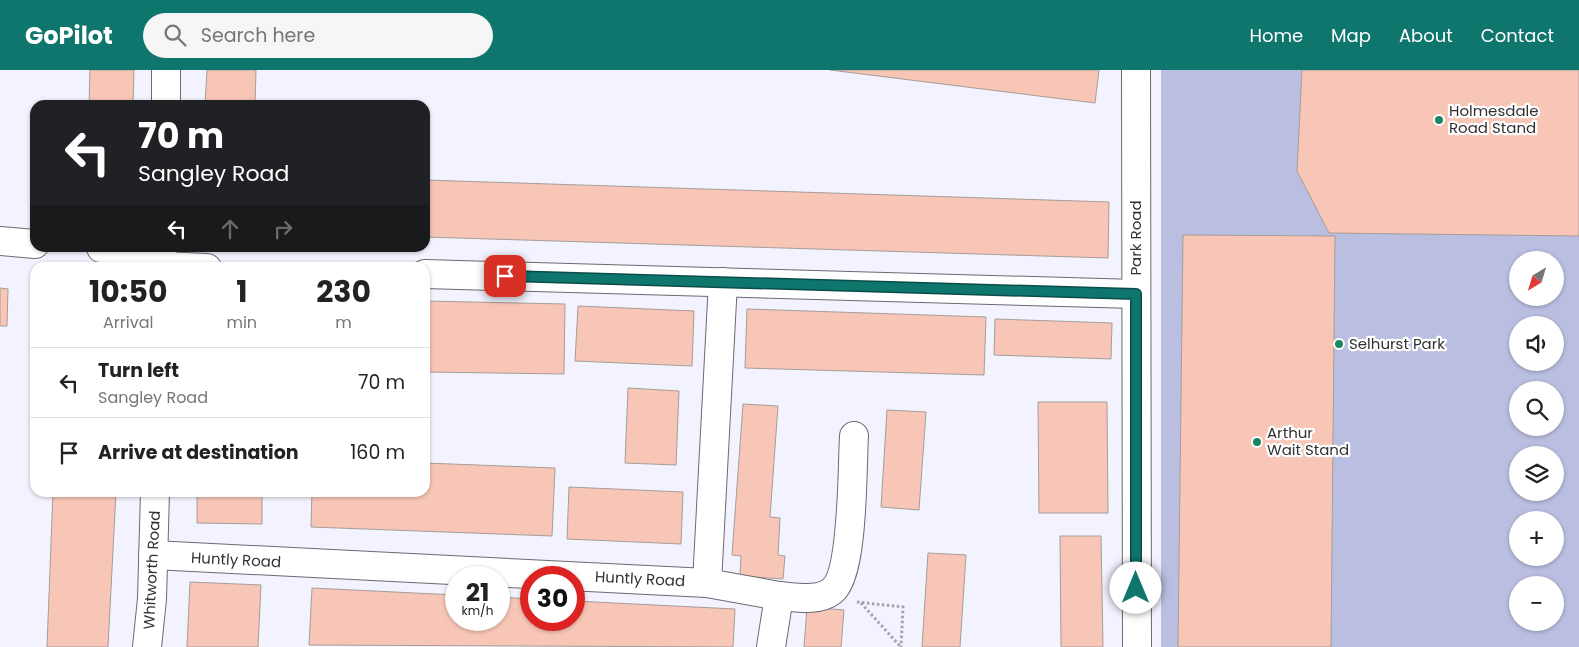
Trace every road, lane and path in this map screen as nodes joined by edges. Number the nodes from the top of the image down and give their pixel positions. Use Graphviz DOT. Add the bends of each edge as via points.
graph roads {
  1 [pos="166,70"];
  2 [pos="1136,70"];
  3 [pos="166,100"];
  4 [pos="0,242"];
  5 [pos="30,244"];
  6 [pos="125,252"];
  7 [pos="162,258"];
  8 [pos="180,262"];
  9 [pos="430,274"];
  10 [pos="724,282"];
  11 [pos="1136,294"];
  12 [pos="854,436"];
  13 [pos="155,497"];
  14 [pos="153,556"];
  15 [pos="707,583"];
  16 [pos="779,596"];
  17 [pos="816,598"];
  18 [pos="861,602"];
  19 [pos="147,647"];
  20 [pos="771,647"];
  21 [pos="901,647"];
  22 [pos="1137,647"];
  1 -- 3 [label="street"];
  2 -- 11 [label="street, Park Road"];
  4 -- 5 [label="street"];
  6 -- 7 [label="street"];
  7 -- 8 [label="street"];
  9 -- 10 [label="street"];
  10 -- 11 [label="street"];
  10 -- 15 [label="street, Huntly Road"];
  11 -- 22 [label="street, Park Road"];
  12 -- 17 [label="street" via="847,558 842,579 832,591"];
  13 -- 14 [label="street, Whitworth Road"];
  14 -- 15 [label="street, Huntly Road"];
  14 -- 19 [label="street, Whitworth Road"];
  15 -- 16 [label="street"];
  16 -- 17 [label="street"];
  16 -- 20 [label="street"];
  17 -- 18 [label="path"];
  18 -- 21 [label="path"];
  18 -- 21 [label="path" via="904,607"];
}
